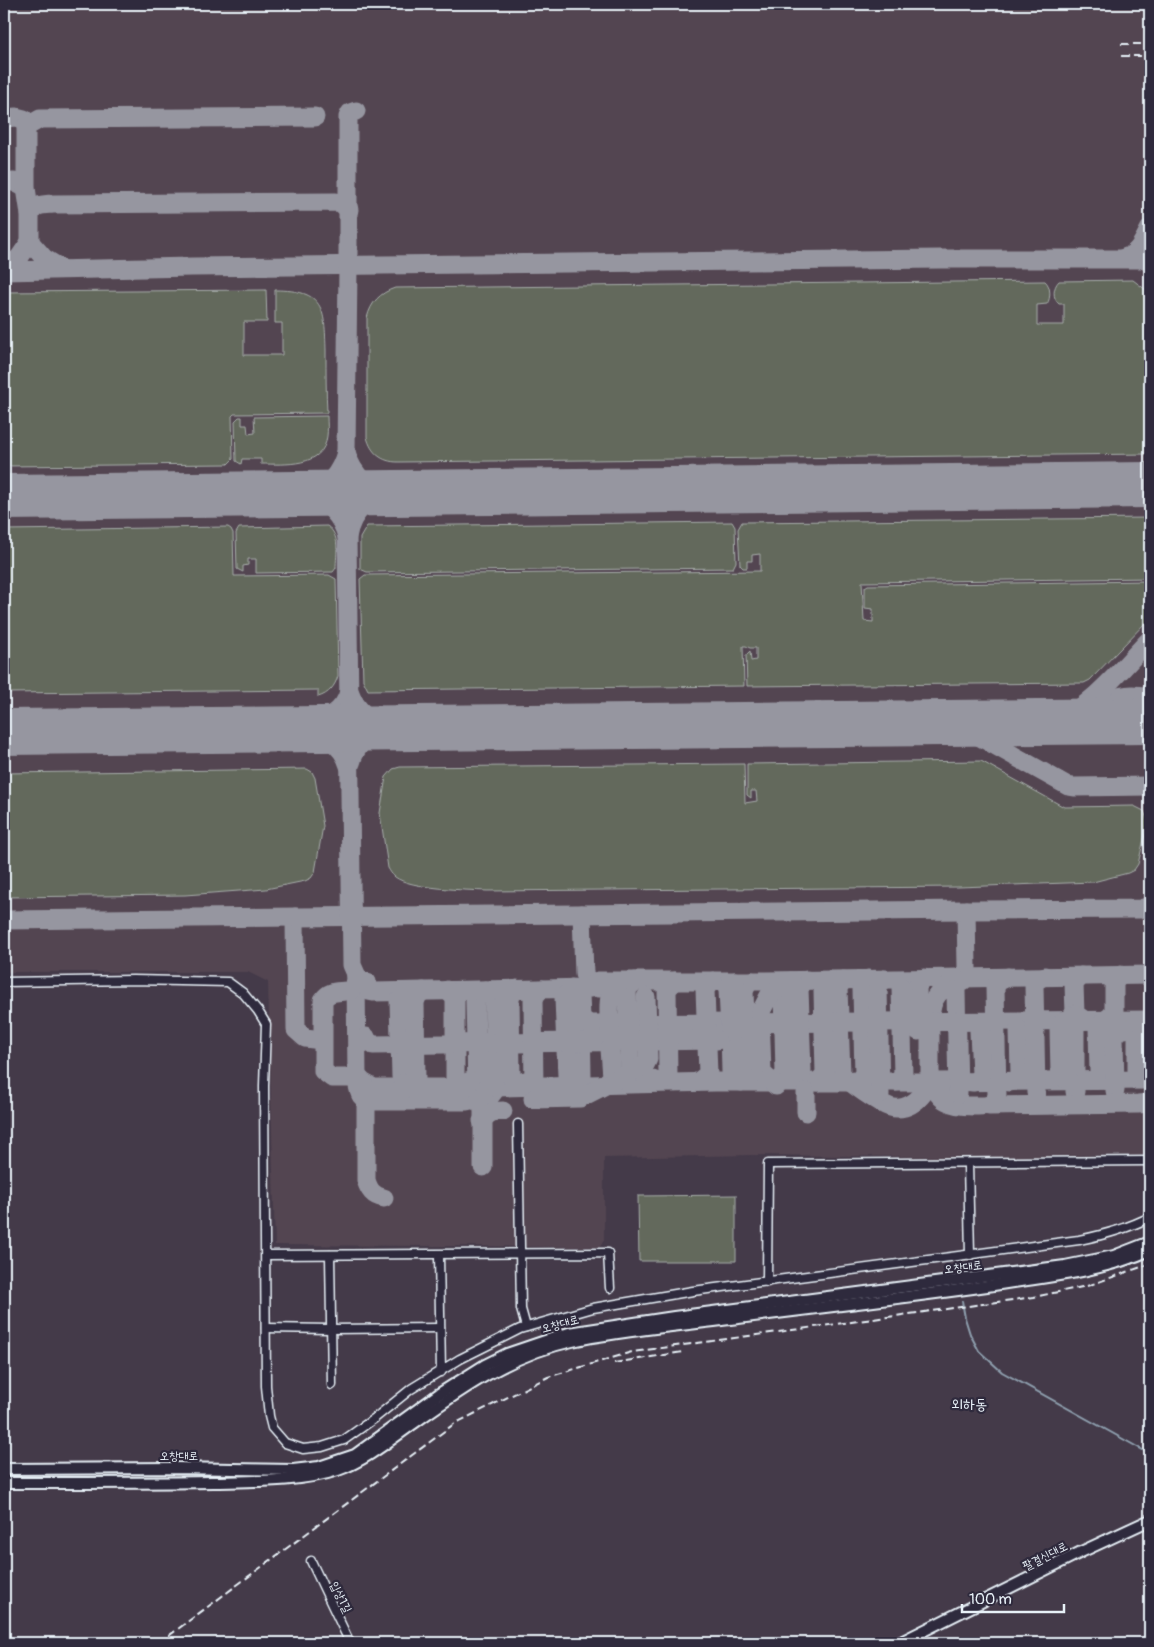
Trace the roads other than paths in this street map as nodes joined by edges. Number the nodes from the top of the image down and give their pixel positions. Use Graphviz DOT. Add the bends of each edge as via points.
graph roads {
  1 [pos="4,982"];
  2 [pos="518,1124"];
  3 [pos="1150,1161"];
  4 [pos="968,1162"];
  5 [pos="1150,1217"];
  6 [pos="1150,1242"];
  7 [pos="1150,1250"];
  8 [pos="520,1253"];
  9 [pos="266,1255"];
  10 [pos="330,1255"];
  11 [pos="439,1255"];
  12 [pos="970,1255"];
  13 [pos="767,1282"];
  14 [pos="973,1283"];
  15 [pos="942,1287"];
  16 [pos="610,1288"];
  17 [pos="266,1328"];
  18 [pos="440,1328"];
  19 [pos="526,1328"];
  20 [pos="330,1329"];
  21 [pos="441,1372"];
  22 [pos="332,1385"];
  23 [pos="4,1469"];
  24 [pos="4,1483"];
  25 [pos="1150,1520"];
  26 [pos="311,1561"];
  27 [pos="350,1643"];
  28 [pos="899,1643"];
  1 -- 9 [label="street" via="228,982 243,993 266,1024"];
  2 -- 8 [label="street"];
  3 -- 4 [label="street"];
  4 -- 12 [label="street"];
  4 -- 13 [label="street" via="768,1164"];
  5 -- 12 [label="street" via="1109,1234"];
  6 -- 14 [label="main road, 오창대로" via="1114,1256"];
  7 -- 14 [label="main road, 오창대로" via="1086,1270"];
  8 -- 11 [label="street"];
  8 -- 16 [label="street" via="608,1253"];
  8 -- 19 [label="street" via="521,1309"];
  9 -- 10 [label="street"];
  9 -- 17 [label="street"];
  10 -- 11 [label="street"];
  10 -- 20 [label="street"];
  11 -- 18 [label="street"];
  12 -- 13 [label="street"];
  13 -- 19 [label="street" via="593,1308"];
  14 -- 15 [label="main road, 오창대로"];
  15 -- 23 [label="main road, 오창대로" via="569,1332 484,1365 355,1455 319,1468"];
  15 -- 24 [label="main road, 오창대로" via="571,1341 546,1348 489,1372 366,1456 328,1473 246,1481"];
  17 -- 20 [label="street"];
  17 -- 21 [label="street" via="266,1386 272,1428 285,1443 303,1449 344,1440 411,1389"];
  18 -- 20 [label="street"];
  18 -- 21 [label="street"];
  19 -- 21 [label="street" via="460,1359"];
  20 -- 22 [label="street"];
  25 -- 28 [label="main road, 팔결신대로"];
  26 -- 27 [label="street, 입상1길"];
}
